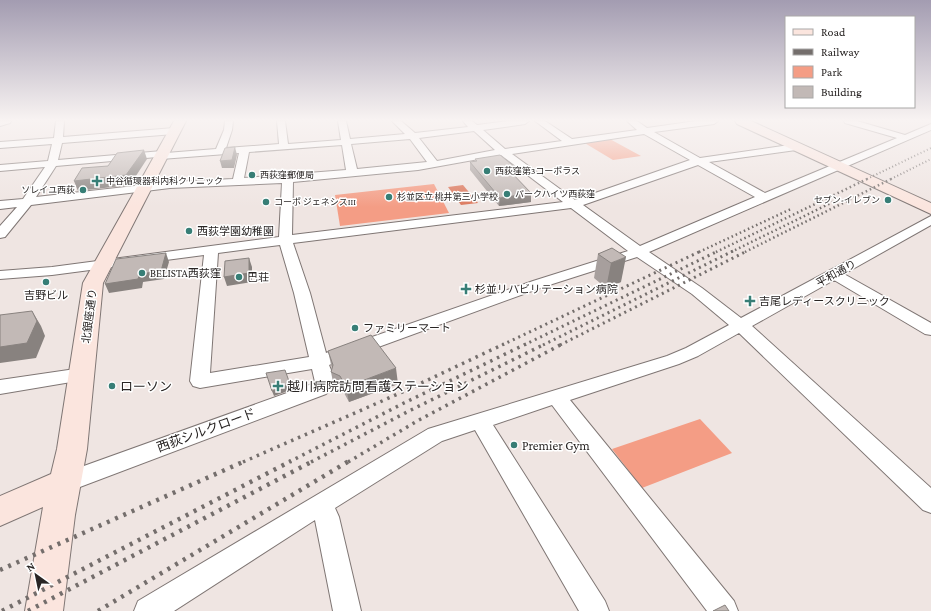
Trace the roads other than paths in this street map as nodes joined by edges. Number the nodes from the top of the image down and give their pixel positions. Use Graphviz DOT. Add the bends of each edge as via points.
graph roads {
  1 [pos="56,150"];
  2 [pos="164,150"];
  3 [pos="245,150"];
  4 [pos="251,150"];
  5 [pos="347,150"];
  6 [pos="423,150"];
  7 [pos="500,150"];
  8 [pos="520,150"];
  9 [pos="678,150"];
  10 [pos="778,150"];
  11 [pos="802,150"];
  12 [pos="880,150"];
  13 [pos="220,152"];
  14 [pos="503,152"];
  15 [pos="161,155"];
  16 [pos="698,161"];
  17 [pos="52,164"];
  18 [pos="434,164"];
  19 [pos="840,167"];
  20 [pos="0,168"];
  21 [pos="352,173"];
  22 [pos="288,179"];
  23 [pos="238,182"];
  24 [pos="143,188"];
  25 [pos="765,198"];
  26 [pos="27,202"];
  27 [pos="574,204"];
  28 [pos="0,205"];
  29 [pos="931,209"];
  30 [pos="931,220"];
  31 [pos="0,234"];
  32 [pos="285,240"];
  33 [pos="211,250"];
  34 [pos="639,252"];
  35 [pos="101,265"];
  36 [pos="834,274"];
  37 [pos="0,276"];
  38 [pos="740,326"];
  39 [pos="931,330"];
  40 [pos="319,362"];
  41 [pos="82,374"];
  42 [pos="0,387"];
  43 [pos="557,397"];
  44 [pos="480,421"];
  45 [pos="64,483"];
  46 [pos="931,503"];
  47 [pos="320,504"];
  48 [pos="0,511"];
  49 [pos="44,611"];
  50 [pos="148,611"];
  51 [pos="347,611"];
  52 [pos="595,611"];
  53 [pos="724,611"];
  1 -- 17 [label="street"];
  2 -- 15 [label="street, 北銀座通り"];
  3 -- 4 [label="street"];
  3 -- 13 [label="street"];
  3 -- 23 [label="street"];
  5 -- 21 [label="street"];
  6 -- 18 [label="street"];
  7 -- 14 [label="street"];
  8 -- 14 [label="street"];
  9 -- 16 [label="street"];
  10 -- 16 [label="street"];
  11 -- 19 [label="street"];
  12 -- 19 [label="street"];
  13 -- 15 [label="street"];
  14 -- 18 [label="street"];
  14 -- 27 [label="street"];
  15 -- 17 [label="street"];
  15 -- 24 [label="street, 北銀座通り"];
  16 -- 25 [label="street"];
  16 -- 27 [label="street"];
  17 -- 20 [label="street"];
  17 -- 26 [label="street"];
  18 -- 21 [label="street"];
  19 -- 25 [label="street"];
  19 -- 29 [label="street"];
  21 -- 22 [label="street"];
  22 -- 23 [label="street"];
  22 -- 32 [label="street"];
  23 -- 24 [label="street"];
  24 -- 26 [label="street"];
  24 -- 35 [label="street, 北銀座通り"];
  25 -- 34 [label="street"];
  26 -- 28 [label="street"];
  26 -- 31 [label="street"];
  27 -- 32 [label="street"];
  27 -- 34 [label="street"];
  30 -- 36 [label="street, 平和通り"];
  32 -- 33 [label="street"];
  32 -- 40 [label="street" via="302,293"];
  33 -- 35 [label="street"];
  33 -- 40 [label="street" via="200,381"];
  34 -- 38 [label="street" via="697,291"];
  34 -- 40 [label="street" via="538,284"];
  35 -- 37 [label="street"];
  35 -- 41 [label="street, 北銀座通り" via="93,283"];
  36 -- 38 [label="street, 平和通り"];
  36 -- 39 [label="street"];
  38 -- 43 [label="street, 平和通り" via="673,360"];
  38 -- 46 [label="street"];
  40 -- 45 [label="street, 西荻シルクロード" via="326,379 325,385 319,390"];
  41 -- 42 [label="street"];
  41 -- 45 [label="street, 北銀座通り" via="72,449"];
  43 -- 44 [label="street, 平和通り"];
  43 -- 53 [label="street"];
  44 -- 47 [label="street, 平和通り" via="435,435"];
  44 -- 52 [label="street"];
  45 -- 48 [label="street"];
  45 -- 49 [label="street, 北銀座通り"];
  47 -- 50 [label="street, 平和通り"];
  47 -- 51 [label="street" via="327,517"];
}
